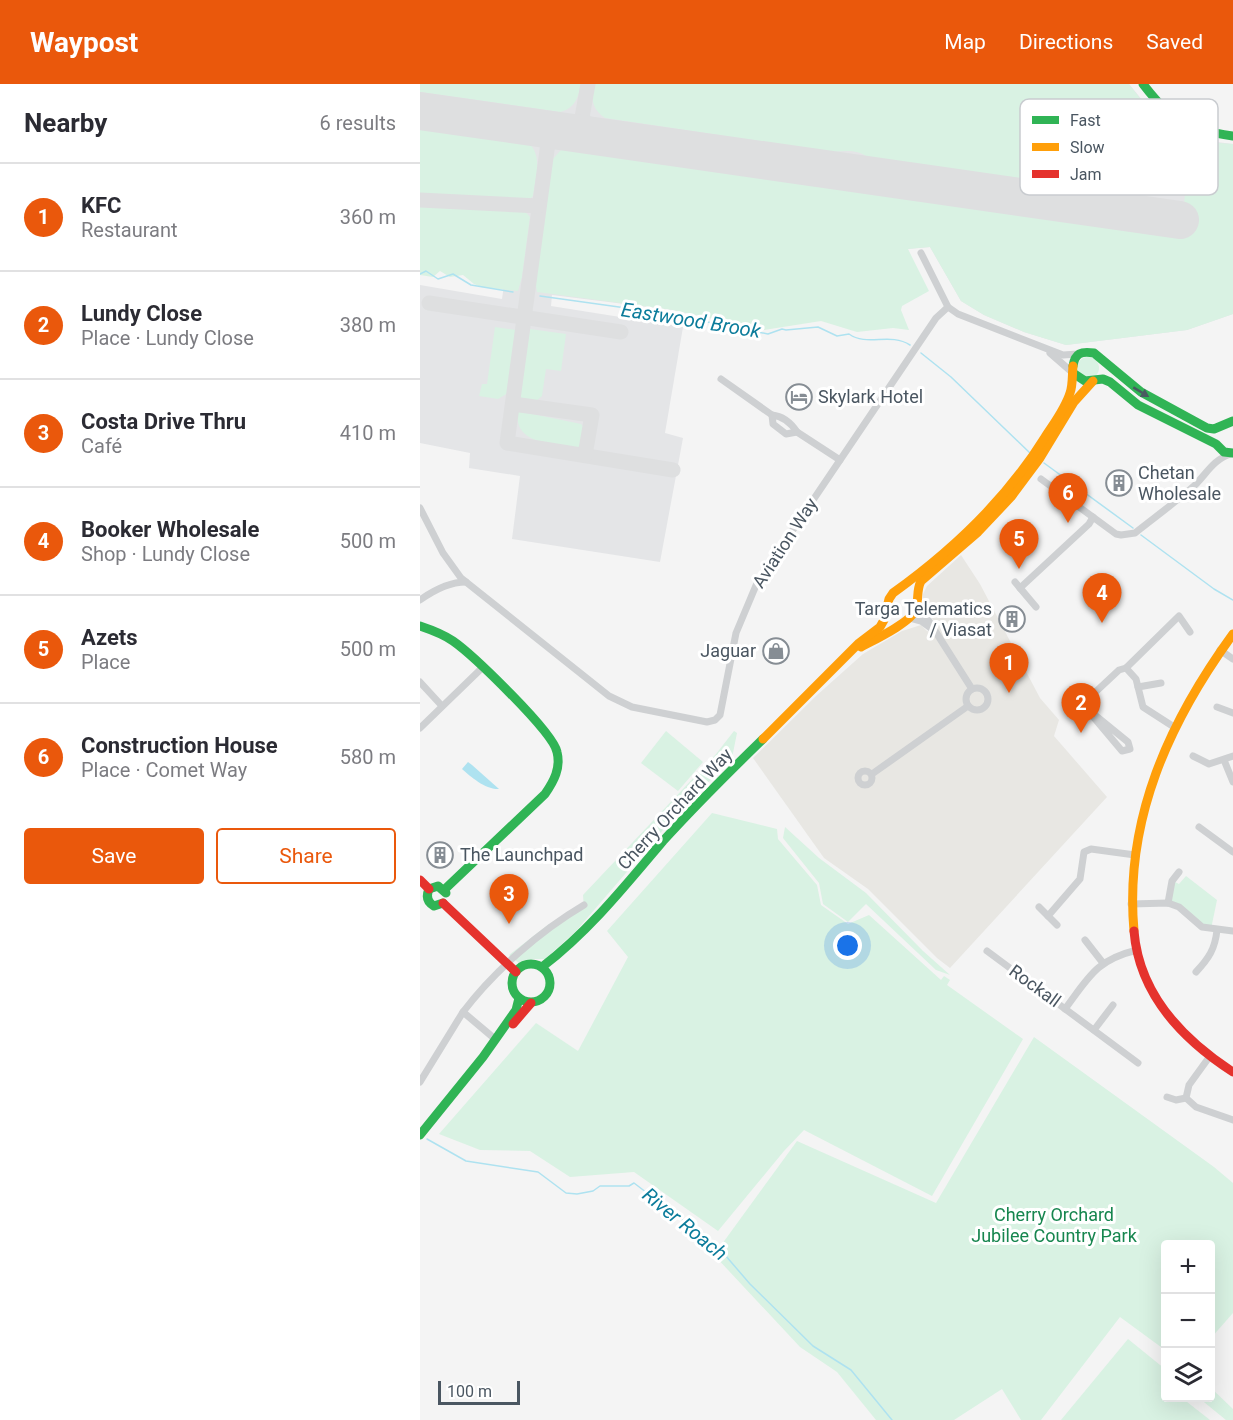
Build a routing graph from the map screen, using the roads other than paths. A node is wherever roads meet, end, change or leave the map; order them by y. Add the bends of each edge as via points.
1 (1143, 84) edge
2 (1155, 99) edge
3 (1218, 134) edge
4 (1233, 136) edge
5 (921, 254) dead end
6 (948, 307) junction
7 (1044, 348) junction
8 (1081, 353) junction
9 (1096, 355) junction
10 (1073, 373) junction
11 (722, 379) dead end
12 (1093, 381) junction
13 (1229, 422) edge
14 (1219, 447) junction
15 (1233, 453) edge
16 (840, 460) junction
17 (1216, 461) junction
18 (1041, 479) dead end
19 (420, 508) edge
20 (1094, 516) junction
21 (466, 582) junction
22 (896, 591) junction
23 (420, 600) edge
24 (917, 600) junction
25 (887, 605) junction
26 (1036, 607) dead end
27 (909, 619) junction
28 (420, 626) edge
29 (1190, 632) dead end
30 (936, 633) junction
31 (1233, 634) edge
32 (1220, 650) junction
33 (1233, 659) edge
34 (483, 667) junction
35 (1126, 668) junction
36 (831, 672) junction
37 (420, 682) edge
38 (1161, 683) dead end
39 (1138, 687) junction
40 (972, 689) junction
41 (442, 706) junction
42 (969, 706) junction
43 (1085, 707) junction
44 (1217, 707) dead end
45 (1233, 713) edge
46 (1174, 727) junction
47 (420, 728) edge
48 (1193, 756) dead end
49 (1233, 756) edge
50 (1224, 760) junction
51 (872, 774) dead end
52 (1231, 775) edge
53 (1233, 782) edge
54 (1199, 827) dead end
55 (1233, 852) edge
56 (1135, 855) junction
57 (1179, 872) dead end
58 (420, 880) edge
59 (429, 889) junction
60 (444, 890) junction
61 (429, 902) junction
62 (443, 903) junction
63 (1131, 903) junction
64 (1168, 903) junction
65 (584, 905) dead end
66 (1039, 907) dead end
67 (420, 910) edge
68 (1048, 916) junction
69 (1057, 924) dead end
70 (1217, 930) junction
71 (1233, 931) edge
72 (1085, 940) dead end
73 (1137, 950) junction
74 (987, 951) dead end
75 (1103, 963) junction
76 (508, 965) junction
77 (545, 970) junction
78 (516, 972) junction
79 (1196, 972) dead end
80 (519, 998) junction
81 (531, 1003) junction
82 (1113, 1005) dead end
83 (1065, 1009) junction
84 (464, 1012) junction
85 (1094, 1030) junction
86 (495, 1039) junction
87 (1210, 1056) junction
88 (483, 1057) junction
89 (1138, 1063) dead end
90 (1233, 1072) edge
91 (420, 1082) edge
92 (1167, 1097) dead end
93 (1186, 1098) junction
94 (1233, 1120) edge
95 (420, 1135) edge

1 - 2 main road
3 - 4 main road
5 - 6 street
6 - 7 street via 966,318
6 - 16 street, Aviation Way via 936,318
7 - 8 street via 1068,356
7 - 10 street
8 - 9 main road
8 - 10 main road via 1073,362
9 - 12 main road via 1101,366
9 -> 13 main road via 1141,392 1207,428
10 - 12 main road via 1081,380
10 - 22 main road, Cherry Orchard Way via 1067,401 1022,472 962,538
11 - 16 street
12 - 14 main road via 1110,382 1138,405
12 - 24 main road, Cherry Orchard Way via 1078,395 1017,489 974,536 922,580
13 - 14 main road via 1216,437
14 - 15 main road
14 - 17 street
15 - 17 street
16 - 21 street, Aviation Way via 757,583 736,633 716,720 707,722 632,707 609,696
17 - 20 street via 1196,484 1129,535 1116,534
18 - 20 street
19 - 21 street, Aviation Way via 443,553
20 - 26 street via 1017,585
21 - 23 street via 455,582
22 - 24 main road via 906,590
22 - 25 main road, Cherry Orchard Way
24 - 27 main road, Cherry Orchard Way via 916,613
24 - 30 street
25 - 27 main road via 895,618
25 - 36 main road, Cherry Orchard Way via 881,626
27 - 30 street via 921,621
27 - 36 main road, Cherry Orchard Way via 863,646
28 - 34 main road via 448,636
29 - 35 street via 1179,616
30 - 40 street
31 - 32 main road
32 - 33 street
32 - 46 main road
34 - 41 street
34 - 60 main road via 551,739 558,757 558,774 545,794
35 - 39 street
35 - 43 street via 1088,699
36 - 77 main road, Cherry Orchard Way via 679,824 600,915
37 - 41 street
38 - 39 street
39 - 46 street via 1146,711
40 - 42 street via 966,697
40 - 42 street via 982,689 988,700 980,710
41 - 47 street
42 - 51 street
43 - 43 street via 1122,751 1130,749 1128,741
44 - 45 street
46 - 56 main road via 1154,780
48 - 50 street via 1209,764
49 - 50 street
50 - 52 street
52 - 53 street
54 - 55 street
56 - 63 main road
56 - 68 street via 1086,850 1080,879
57 - 64 street via 1172,881
58 - 59 main road
59 - 60 main road via 438,886
59 - 61 main road
60 - 62 main road
61 - 62 main road via 434,906
61 - 67 main road
62 - 76 main road
63 - 64 street
63 - 73 main road
64 - 70 street via 1179,907 1202,927
65 - 76 street via 554,923
66 - 68 street
68 - 69 street
70 - 71 street
70 - 79 street via 1215,947
72 - 75 street
73 - 75 street, Rockall
73 - 87 main road via 1149,986 1160,1004
74 - 83 street, Rockall
75 - 83 street, Rockall
76 - 78 main road
76 - 84 street via 479,991
77 - 78 main road via 529,964
77 - 81 main road via 550,989 543,999
78 - 80 main road via 512,988
80 - 81 main road
80 - 86 main road via 516,1010
81 - 88 main road
82 - 85 street
83 - 85 street
84 - 86 street
84 - 91 street
85 - 89 street
86 - 88 main road
87 - 90 main road
87 - 93 street via 1189,1085
88 - 95 main road
92 - 93 street
93 - 94 street via 1196,1107

